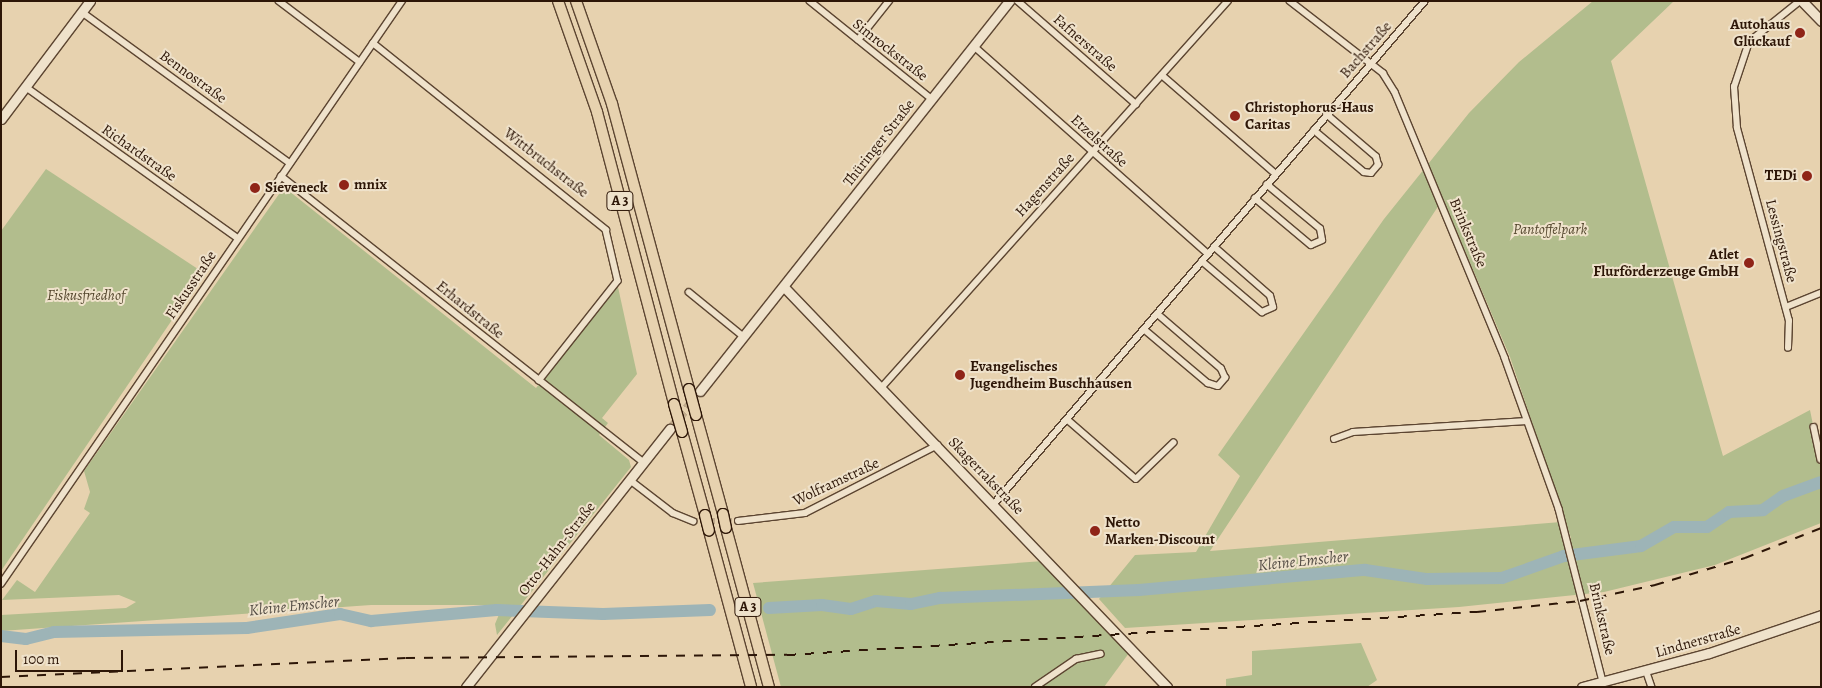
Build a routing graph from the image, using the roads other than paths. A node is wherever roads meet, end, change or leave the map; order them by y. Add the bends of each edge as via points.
1 (90, 1) edge
2 (279, 1) edge
3 (558, 1) edge
4 (576, 1) edge
5 (810, 1) edge
6 (889, 1) edge
7 (1009, 1) edge
8 (1018, 1) edge
9 (1228, 1) edge
10 (1290, 1) edge
11 (1425, 1) edge
12 (1801, 1) edge
13 (401, 2) edge
14 (82, 12) junction
15 (1821, 21) edge
16 (858, 40) junction
17 (373, 43) junction
18 (974, 46) junction
19 (360, 62) junction
20 (1370, 64) junction
21 (1162, 75) junction
22 (26, 87) junction
23 (932, 99) junction
24 (1136, 104) junction
25 (1327, 115) junction
26 (1, 119) edge
27 (1314, 130) junction
28 (1091, 152) junction
29 (290, 163) junction
30 (1276, 174) junction
31 (282, 176) junction
32 (1267, 185) junction
33 (1256, 198) junction
34 (238, 238) junction
35 (1214, 247) junction
36 (1208, 254) junction
37 (1202, 262) junction
38 (784, 286) junction
39 (689, 292) dead end
40 (1821, 293) edge
41 (1786, 307) junction
42 (1157, 314) junction
43 (1144, 329) junction
44 (743, 336) junction
45 (1788, 348) dead end
46 (539, 381) junction
47 (882, 387) junction
48 (700, 391) tunnel mouth
49 (1068, 420) junction
50 (1527, 421) junction
51 (1814, 427) dead end
52 (670, 429) tunnel mouth
53 (1334, 439) dead end
54 (1173, 443) dead end
55 (938, 446) junction
56 (1821, 460) edge
57 (644, 463) junction
58 (630, 480) junction
59 (994, 504) junction
60 (738, 520) tunnel mouth
61 (693, 521) tunnel mouth
62 (1, 584) edge
63 (1821, 615) edge
64 (1100, 654) dead end
65 (1646, 670) junction
66 (1603, 681) junction
67 (466, 687) edge
68 (750, 687) edge
69 (769, 687) edge
70 (1034, 687) edge
71 (1167, 687) edge
72 (1582, 687) edge
73 (1652, 687) edge

1 - 14 street
2 - 19 street
3 - 68 highway, A 3, bridge via 597,112
4 - 69 highway, A 3, bridge via 612,104
5 - 16 street, Simrockstraße
6 - 16 street
7 - 18 street, Thüringer Straße
8 - 24 street, Fafnerstraße
9 - 21 street, Hagenstraße
10 - 20 street, Brinkstraße
11 - 20 street, Bachstraße
12 - 15 street
12 - 41 street, Lessingstraße via 1749,42 1734,87 1737,128
13 - 17 street, Fiskusstraße
14 - 22 street
14 - 29 street, Bennostraße
16 - 23 street, Simrockstraße
17 - 19 street, Fiskusstraße
17 - 46 street, Wittbruchstraße via 606,230 618,281
18 - 23 street, Thüringer Straße
18 - 28 street, Etzelstraße
19 - 29 street, Fiskusstraße
20 - 25 street, Bachstraße
20 - 50 street, Brinkstraße via 1386,77 1398,100
21 - 24 street, Hagenstraße
21 - 30 street
22 - 26 street
22 - 34 street, Richardstraße
23 - 38 street, Thüringer Straße
24 - 28 street, Hagenstraße
25 - 27 street, Bachstraße
25 - 27 street via 1376,157 1378,164 1371,173 1364,172
27 - 30 street, Bachstraße
28 - 36 street, Etzelstraße
28 - 47 street, Hagenstraße
29 - 31 street, Fiskusstraße
30 - 32 street, Bachstraße
31 - 34 street, Fiskusstraße
31 - 46 street, Erhardstraße
32 - 33 street, Bachstraße
32 - 33 street via 1320,229 1320,242 1308,243
33 - 35 street, Bachstraße
34 - 62 street, Fiskusstraße
35 - 36 street, Bachstraße
35 - 37 street via 1270,296 1273,307 1262,312
36 - 37 street, Bachstraße
37 - 42 street, Bachstraße
38 - 44 street, Thüringer Straße
38 - 47 street, Skagerrakstraße
39 - 44 street
40 - 41 street, Lessingstraße
41 - 45 street, Lessingstraße
42 - 43 street, Bachstraße
42 - 43 street via 1221,369 1225,378 1218,386 1208,383
43 - 49 street, Bachstraße
44 - 48 street
46 - 57 street, Erhardstraße
47 - 55 street, Skagerrakstraße
49 - 54 street via 1136,479
49 - 59 street, Bachstraße
50 - 53 street via 1353,432
50 - 66 street, Brinkstraße via 1581,579
51 - 56 street
52 - 57 street, Otto-Hahn-Straße
55 - 59 street, Skagerrakstraße
55 - 60 street, Wolframstraße via 805,513
57 - 58 street, Otto-Hahn-Straße
58 - 61 street via 673,513
58 - 67 street, Otto-Hahn-Straße
59 - 71 street, Skagerrakstraße
63 - 65 street, Lindnerstraße
64 - 70 street via 1076,659
65 - 66 street, Lindnerstraße
65 - 73 street
66 - 72 street, Lindnerstraße

